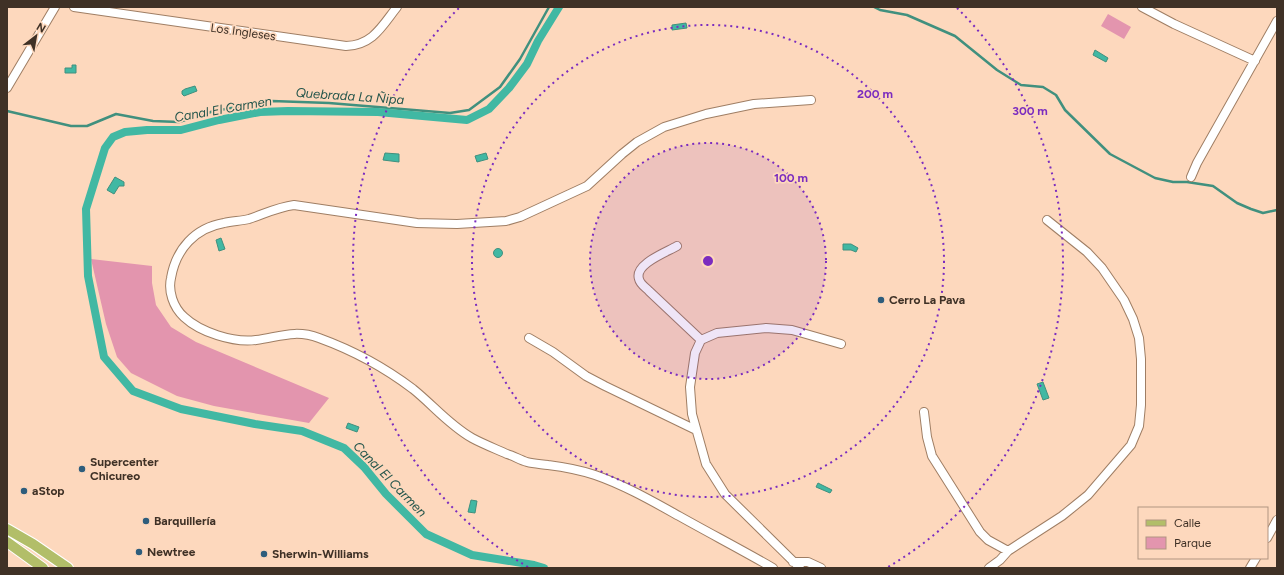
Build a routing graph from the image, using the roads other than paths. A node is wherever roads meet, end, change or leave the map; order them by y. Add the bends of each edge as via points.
1 (56, 7) edge
2 (74, 7) edge
3 (397, 7) edge
4 (1142, 7) edge
5 (1277, 21) edge
6 (1255, 61) junction
7 (7, 88) edge
8 (811, 100) dead end
9 (1191, 177) dead end
10 (1047, 220) dead end
11 (677, 246) dead end
12 (529, 338) dead end
13 (701, 340) junction
14 (841, 344) dead end
15 (924, 412) dead end
16 (696, 430) junction
17 (1277, 520) edge
18 (7, 529) edge
19 (1268, 536) edge
20 (7, 542) edge
21 (1008, 551) junction
22 (1255, 559) edge
23 (793, 562) junction
24 (43, 568) edge
25 (68, 568) edge
26 (773, 568) edge
27 (800, 568) edge
28 (822, 568) edge
29 (990, 568) edge
30 (1250, 568) edge

1 - 7 street
2 - 3 street, Los Ingleses via 346,46 358,45 372,37
4 - 6 street
5 - 6 street
6 - 9 street
8 - 26 street via 754,104 706,114 664,127 622,154 587,186 506,221 417,223 294,205 277,208 251,218 223,223 209,227 190,239 177,257 170,281 170,292 178,311 185,318 210,332 240,340 300,333 325,340 392,374 473,439 528,462 581,471 608,480
10 - 21 street via 1087,252 1102,268 1124,300 1133,319 1139,338 1141,359 1139,426 1131,445 1088,494 1062,516
11 - 13 street via 645,264 638,278 648,291
12 - 16 street via 586,376
13 - 14 street via 717,333 766,328 792,330
13 - 16 street via 695,353 690,387
15 - 21 street via 928,444 935,461 980,532 988,540
16 - 23 street via 706,464 725,494
17 - 19 street
18 - 25 main road
20 - 24 main road
21 - 29 street
22 - 30 street
23 - 27 street
23 - 28 street via 808,562

